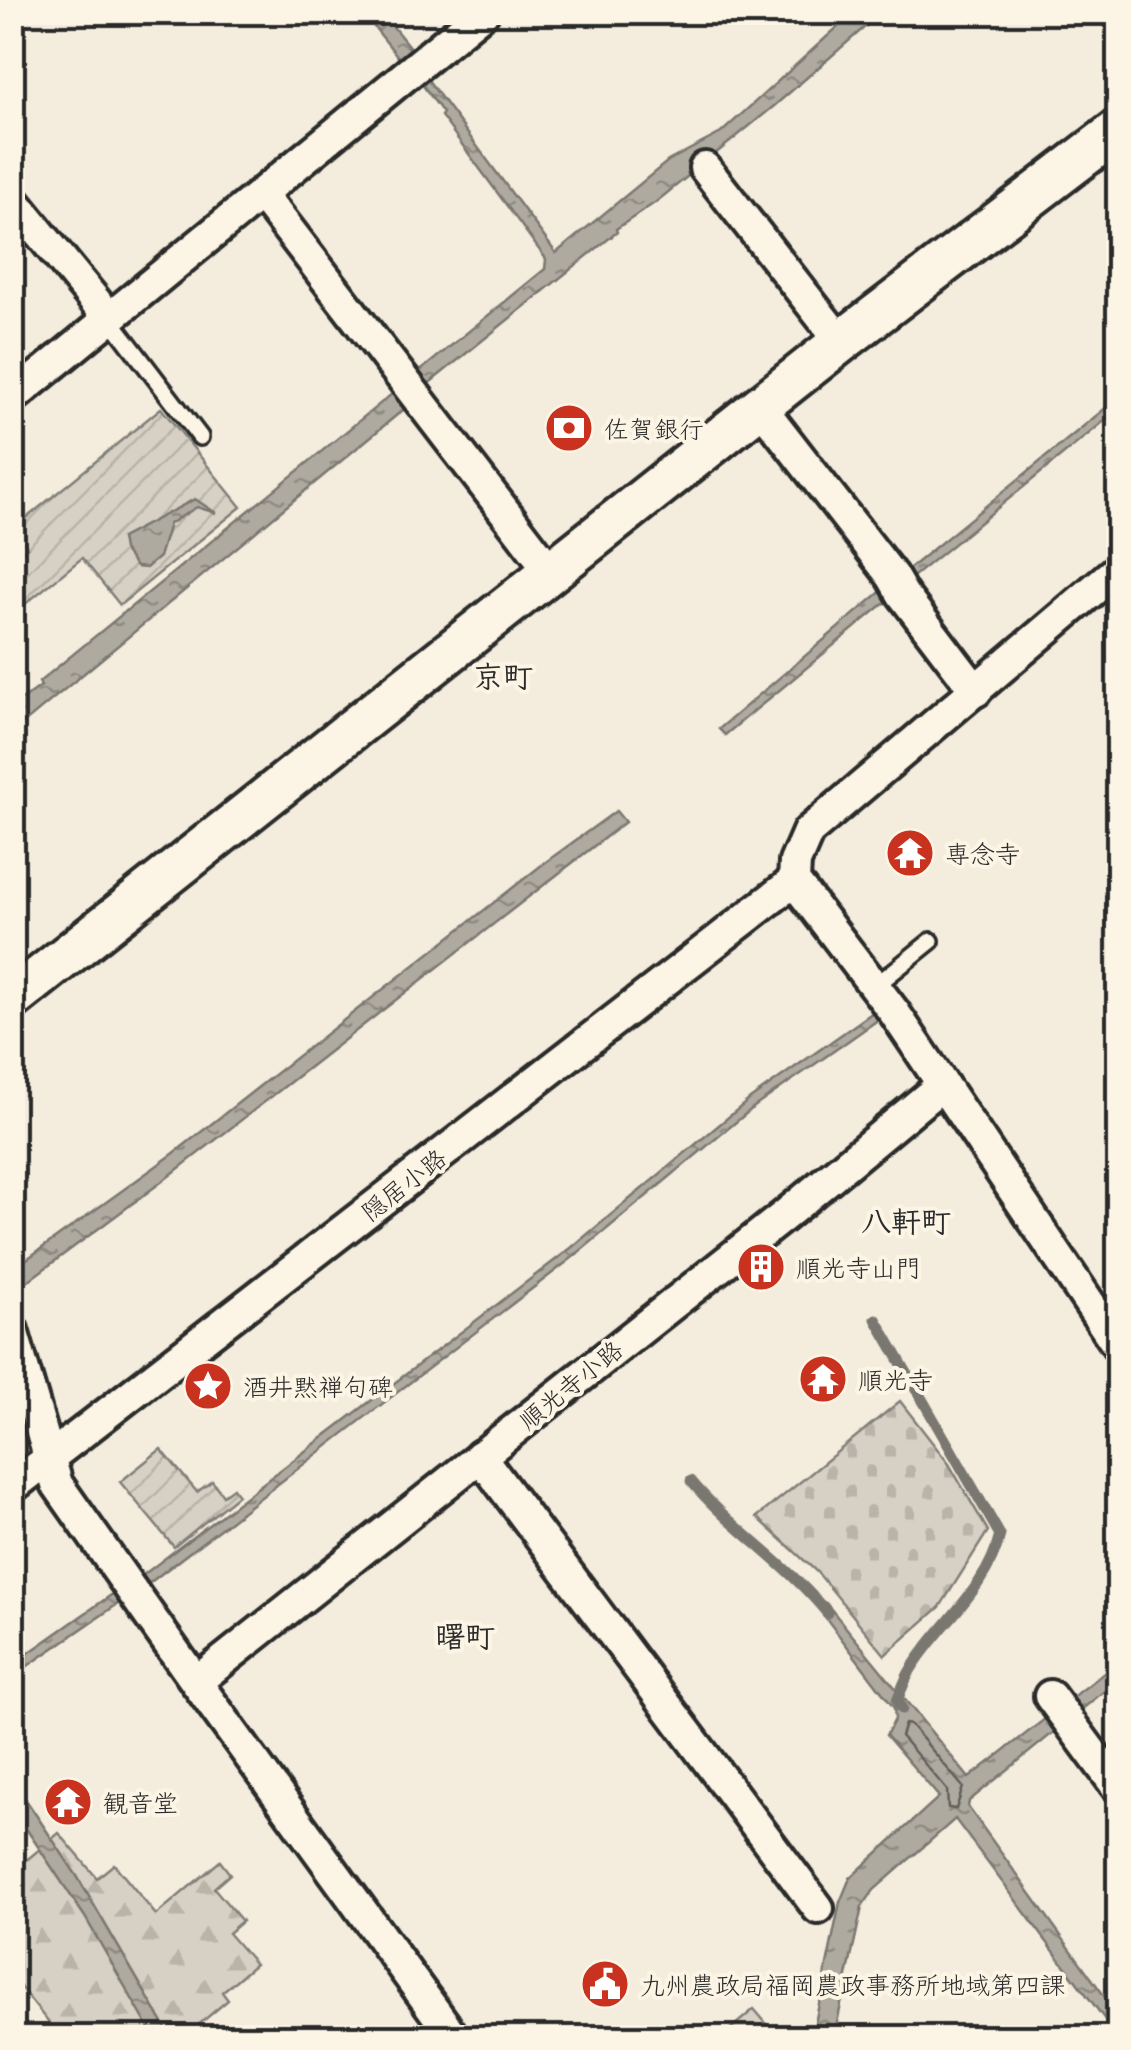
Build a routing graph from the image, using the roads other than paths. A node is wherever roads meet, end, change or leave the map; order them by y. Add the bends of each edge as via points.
1 (483, 12) edge
2 (1118, 130) edge
3 (706, 168) dead end
4 (262, 194) junction
5 (12, 200) edge
6 (110, 319) junction
7 (841, 342) junction
8 (12, 398) edge
9 (760, 406) junction
10 (200, 437) dead end
11 (1118, 569) edge
12 (551, 572) junction
13 (976, 690) junction
14 (794, 880) junction
15 (931, 941) dead end
16 (885, 994) junction
17 (12, 999) edge
18 (942, 1085) junction
19 (12, 1330) edge
20 (1118, 1346) edge
21 (51, 1456) junction
22 (480, 1456) junction
23 (12, 1487) edge
24 (196, 1682) junction
25 (1050, 1696) dead end
26 (1118, 1788) edge
27 (818, 1908) dead end
28 (454, 2038) edge

1 - 4 street
2 - 7 street
3 - 7 street
4 - 6 street
4 - 12 street
5 - 6 street
6 - 8 street
6 - 10 lane
7 - 9 street
9 - 12 street
9 - 13 street
11 - 13 street
12 - 17 street
13 - 14 street via 808,832 794,862
14 - 16 street
14 - 21 street, 隠居小路
15 - 16 lane
16 - 18 street
18 - 20 street
18 - 22 street, 順光寺小路
19 - 21 street
21 - 23 street, 隠居小路
21 - 24 street via 58,1484
22 - 24 street, 順光寺小路
22 - 27 street
24 - 28 street
25 - 26 street

